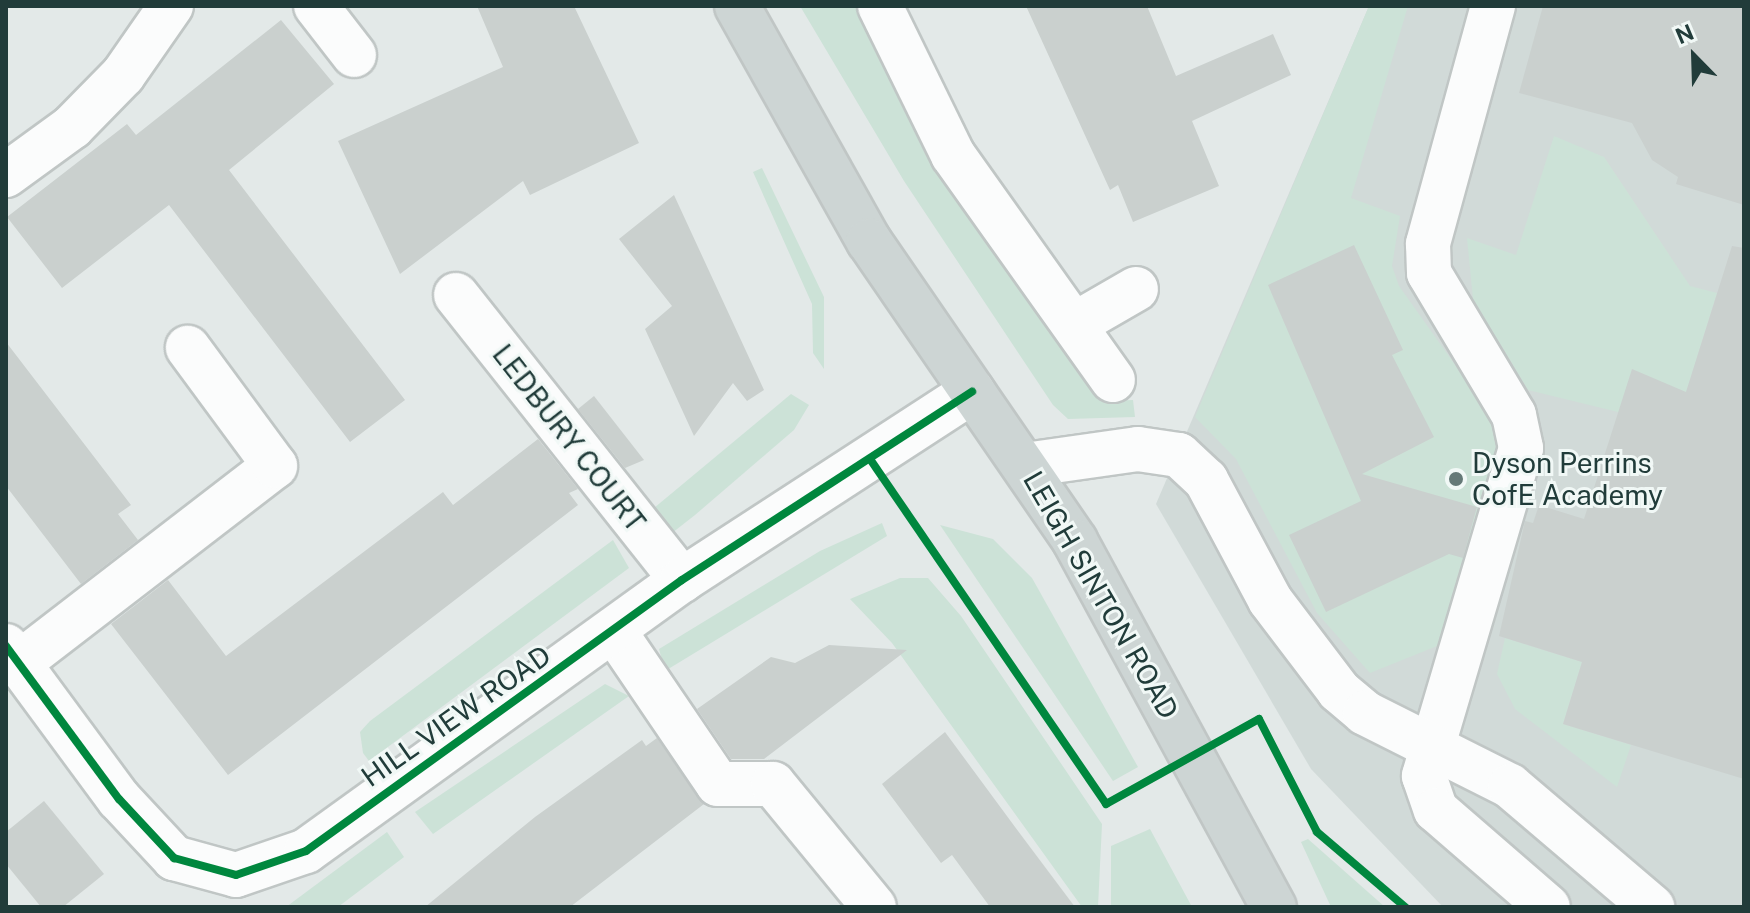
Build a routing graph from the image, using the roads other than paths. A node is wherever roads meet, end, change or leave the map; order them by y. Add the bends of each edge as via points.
1 (171, 6) edge
2 (316, 6) edge
3 (737, 6) edge
4 (880, 6) edge
5 (1493, 6) edge
6 (354, 55) dead end
7 (6, 175) edge
8 (1136, 289) dead end
9 (456, 295) dead end
10 (1077, 323) junction
11 (188, 348) dead end
12 (1113, 380) dead end
13 (972, 392) junction
14 (1025, 465) junction
15 (682, 580) junction
16 (614, 631) junction
17 (13, 655) edge
18 (1432, 749) junction
19 (234, 891) edge
20 (874, 907) edge
21 (1274, 907) edge
22 (1548, 907) edge
23 (1652, 907) edge

1 - 7 street via 113,85 72,127
2 - 6 street
3 - 13 main road, LEIGH SINTON ROAD via 869,241
4 - 10 street via 953,155
5 - 18 street via 1428,244 1429,273 1514,415 1521,448
8 - 10 street
9 - 15 street, LEDBURY COURT
10 - 12 street
11 - 17 street via 275,466
13 - 14 main road, LEIGH SINTON ROAD
13 - 15 street, HILL VIEW ROAD
14 - 18 street via 1138,449 1179,455 1206,480 1270,600 1324,674 1365,713
14 - 21 main road, LEIGH SINTON ROAD via 1075,541
15 - 16 street, HILL VIEW ROAD
16 - 19 street, HILL VIEW ROAD via 306,851
16 - 20 street via 718,784 773,784
17 - 19 street, HILL VIEW ROAD via 174,858
18 - 22 street via 1424,776 1436,810
18 - 23 street via 1510,786

